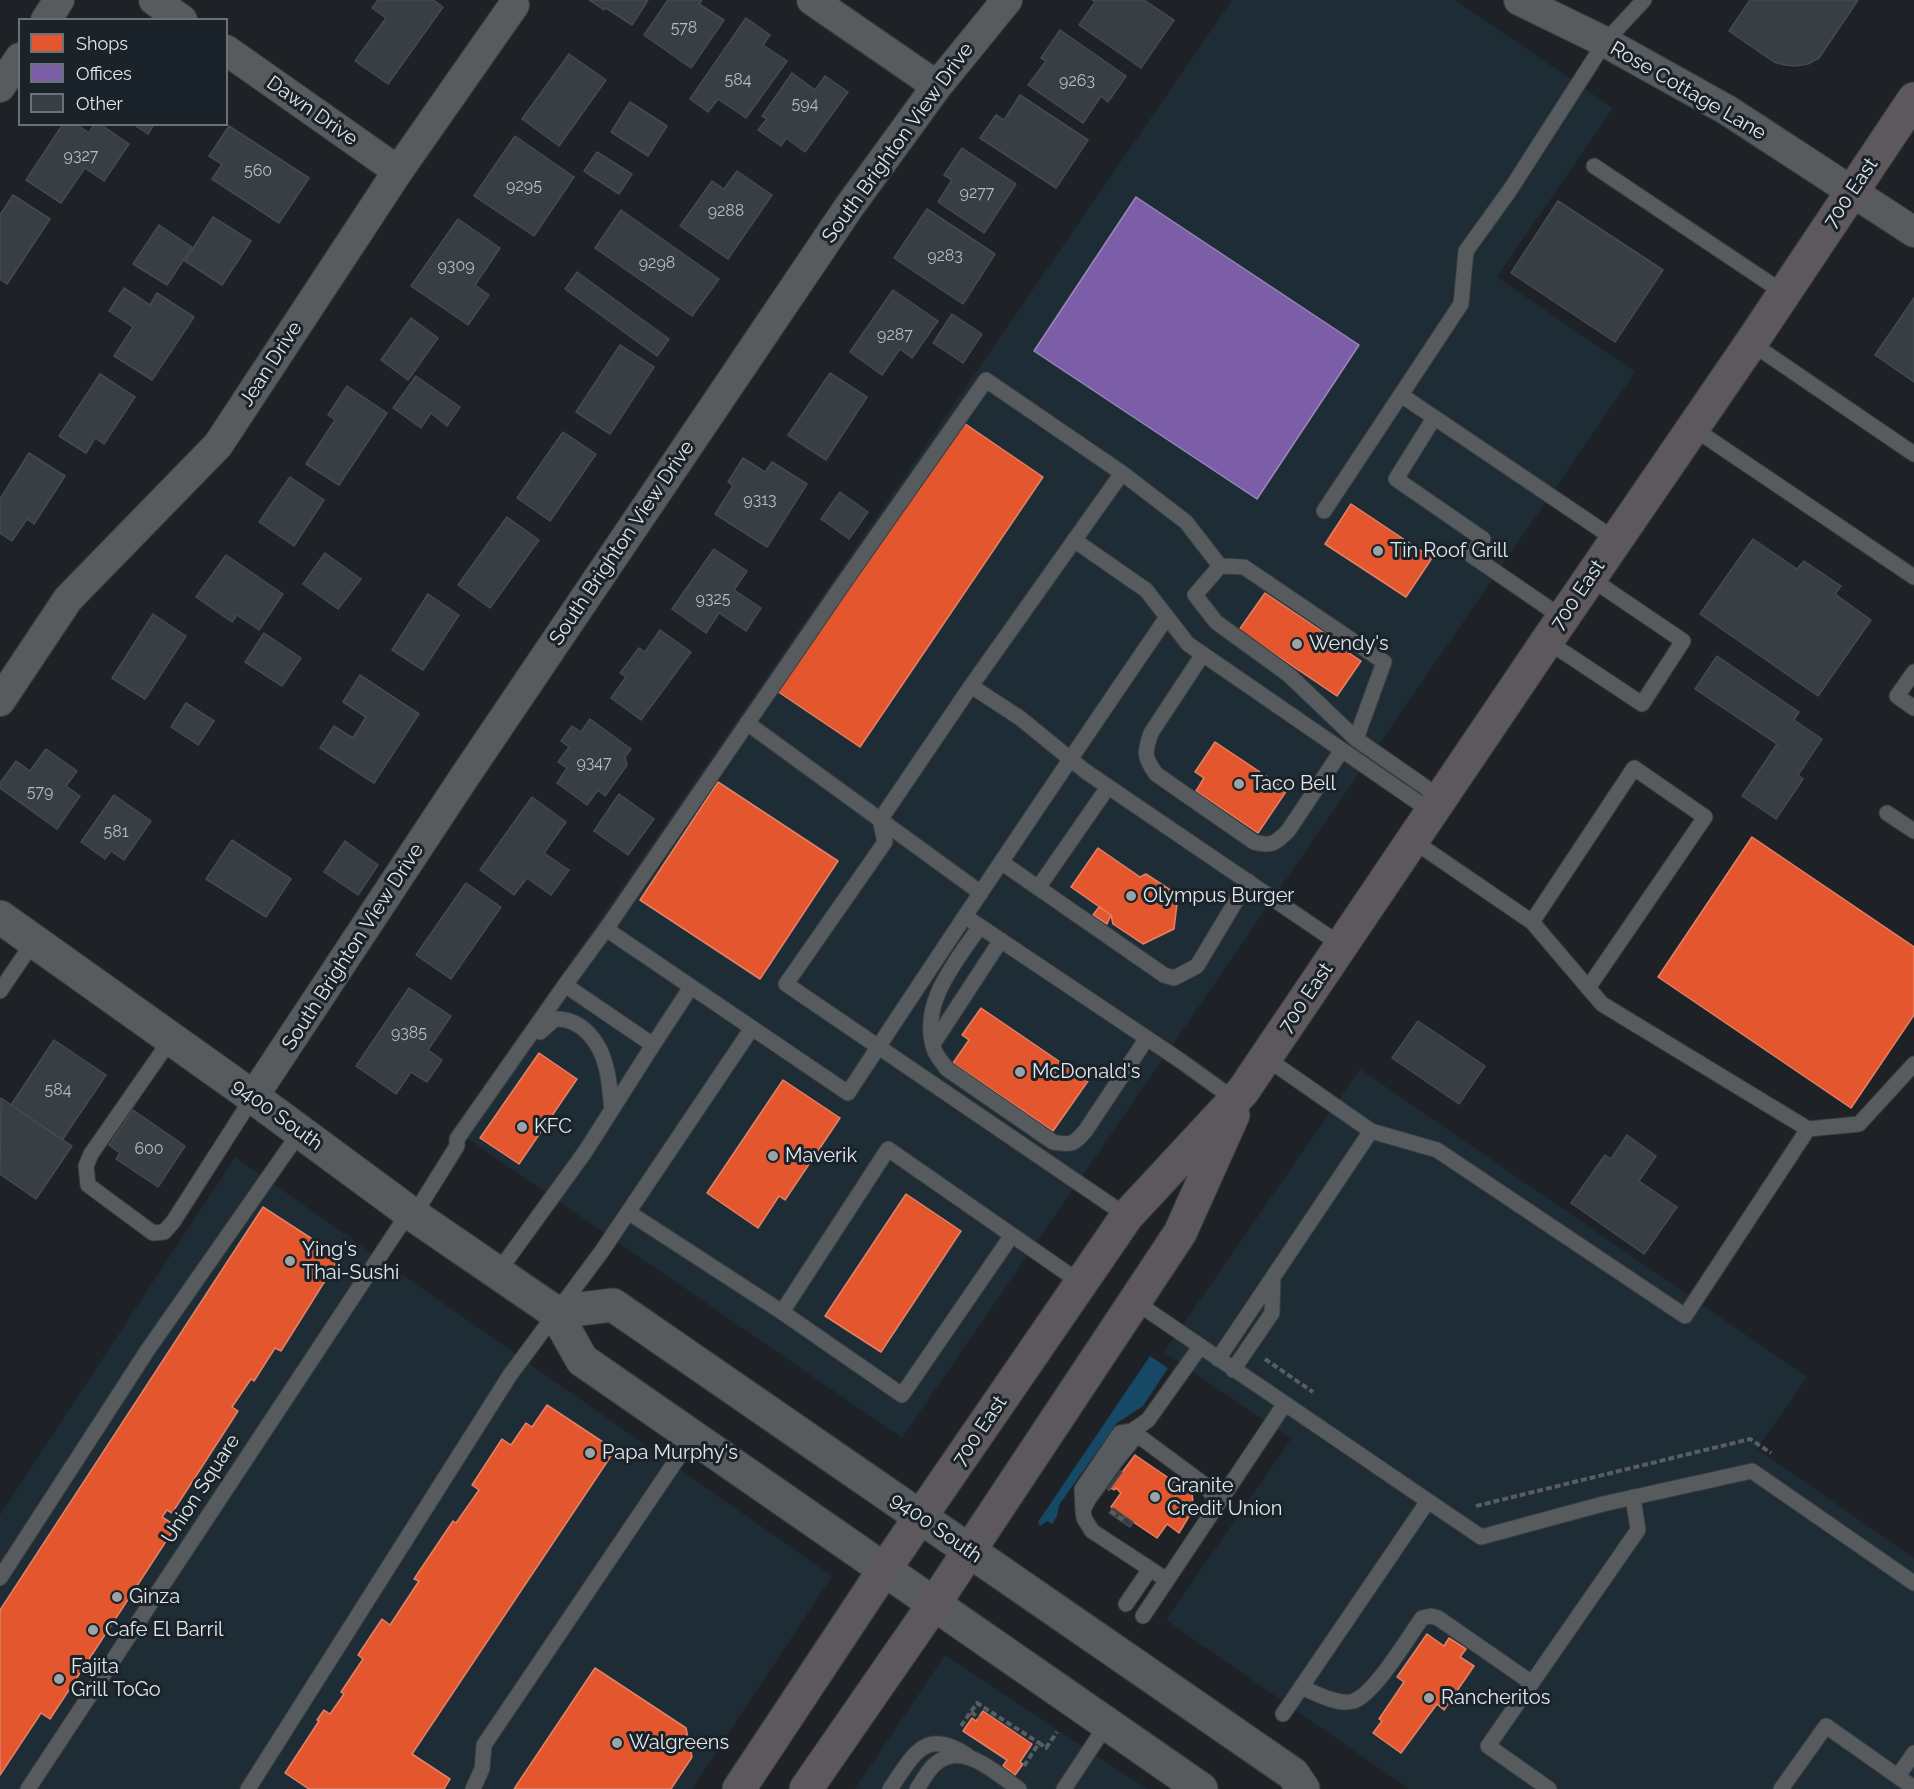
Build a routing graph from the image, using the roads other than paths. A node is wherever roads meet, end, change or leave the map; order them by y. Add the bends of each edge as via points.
1 (59, 0) edge
2 (154, 0) edge
3 (812, 0) edge
4 (1007, 0) edge
5 (1519, 0) edge
6 (1644, 0) edge
7 (514, 5) dead end
8 (47, 18) edge
9 (179, 18) edge
10 (1605, 42) junction
11 (228, 52) edge
12 (18, 61) edge
13 (936, 86) junction
14 (0, 87) edge
15 (1914, 99) edge
16 (1593, 166) dead end
17 (398, 171) junction
18 (1852, 191) junction
19 (1914, 232) edge
20 (1785, 293) junction
21 (1751, 343) junction
22 (1401, 395) junction
23 (1434, 418) junction
24 (1693, 428) junction
25 (1914, 454) edge
26 (1122, 473) junction
27 (1324, 511) dead end
28 (1074, 540) junction
29 (1616, 540) junction
30 (1220, 566) junction
31 (1914, 577) edge
32 (1590, 578) junction
33 (1167, 617) junction
34 (1555, 630) junction
35 (1203, 654) junction
36 (1914, 672) edge
37 (971, 686) junction
38 (0, 701) edge
39 (1914, 708) edge
40 (747, 723) junction
41 (1356, 739) junction
42 (1342, 750) junction
43 (1070, 759) junction
44 (1108, 787) junction
45 (1436, 805) junction
46 (1887, 813) dead end
47 (880, 820) junction
48 (1914, 831) edge
49 (1412, 840) junction
50 (1000, 862) junction
51 (1248, 881) junction
52 (1038, 888) junction
53 (981, 892) junction
54 (965, 916) junction
55 (0, 917) edge
56 (1532, 922) junction
57 (980, 926) junction
58 (606, 929) junction
59 (1001, 940) junction
60 (34, 941) junction
61 (1341, 945) junction
62 (565, 985) junction
63 (691, 987) junction
64 (1588, 988) junction
65 (0, 992) edge
66 (752, 1028) junction
67 (1147, 1038) junction
68 (171, 1039) junction
69 (933, 1044) junction
70 (653, 1046) junction
71 (879, 1046) junction
72 (1266, 1058) junction
73 (1914, 1064) edge
74 (1239, 1096) junction
75 (253, 1097) junction
76 (612, 1110) junction
77 (1808, 1129) junction
78 (1371, 1131) junction
79 (300, 1132) junction
80 (458, 1146) junction
81 (628, 1212) junction
82 (411, 1213) junction
83 (1126, 1216) junction
84 (1012, 1235) junction
85 (498, 1272) junction
86 (1273, 1277) junction
87 (1082, 1283) junction
88 (1134, 1301) junction
89 (555, 1312) junction
90 (782, 1312) junction
91 (1200, 1347) junction
92 (1218, 1359) junction
93 (1233, 1370) junction
94 (1284, 1405) junction
95 (1132, 1431) junction
96 (692, 1437) junction
97 (1633, 1497) junction
98 (1428, 1501) junction
99 (1218, 1502) junction
100 (1083, 1510) junction
101 (920, 1517) junction
102 (969, 1550) junction
103 (1150, 1569) junction
104 (884, 1570) junction
105 (0, 1578) edge
106 (1167, 1580) junction
107 (1914, 1583) edge
108 (934, 1604) junction
109 (1126, 1604) dead end
110 (1143, 1616) dead end
111 (1532, 1683) junction
112 (1301, 1687) junction
113 (1282, 1714) dead end
114 (1107, 1724) junction
115 (1914, 1753) edge
116 (972, 1758) junction
117 (1898, 1776) junction
118 (1914, 1788) edge
119 (28, 1789) edge
120 (248, 1789) edge
121 (473, 1789) edge
122 (739, 1789) edge
123 (806, 1789) edge
124 (890, 1789) edge
125 (917, 1789) edge
126 (1019, 1789) edge
127 (1064, 1789) edge
128 (1201, 1789) edge
129 (1302, 1789) edge
130 (1549, 1789) edge
131 (1781, 1789) edge

1 - 8 street
2 - 9 street
3 - 13 street
4 - 13 street, South Brighton View Drive
5 - 10 street, Rose Cottage Lane
6 - 10 lane
7 - 17 street, Jean Drive
10 - 18 street, Rose Cottage Lane via 1727,110
10 - 22 lane via 1466,251 1461,304
11 - 17 street, Dawn Drive
12 - 14 street
13 - 75 street, South Brighton View Drive via 842,217
15 - 18 main road, 700 East
16 - 20 lane
17 - 38 street, Jean Drive via 218,445 68,600
18 - 19 street, Rose Cottage Lane
18 - 20 main road, 700 East
20 - 21 main road, 700 East
21 - 24 main road, 700 East
21 - 25 lane
22 - 23 lane
22 - 27 lane
23 - 29 lane
23 - 34 lane via 1396,479 1483,539 1471,555
24 - 29 main road, 700 East
24 - 31 lane
26 - 28 lane
26 - 30 lane via 1186,522
26 - 40 lane via 986,380
28 - 33 lane via 1146,590
28 - 37 lane
29 - 32 main road, 700 East
30 - 41 lane via 1195,595 1216,622 1289,675
30 - 41 lane via 1244,567 1384,662
32 - 34 main road, 700 East
32 - 34 lane via 1683,641 1642,704
33 - 35 lane via 1188,644
33 - 43 lane
34 - 45 main road, 700 East
35 - 42 lane
35 - 42 lane via 1151,733 1147,761 1156,774 1254,842 1266,846 1288,831
36 - 39 lane via 1897,696
37 - 43 lane via 1020,718
37 - 47 lane
40 - 47 lane
40 - 58 lane
41 - 45 lane
42 - 45 lane
43 - 44 lane
43 - 50 lane
44 - 51 lane
44 - 52 lane
45 - 49 main road, 700 East
46 - 48 lane
47 - 53 lane
47 - 71 lane via 885,842 786,984
49 - 56 lane
49 - 61 main road, 700 East
50 - 52 lane
50 - 53 lane
51 - 52 lane via 1197,966 1174,978 1164,975
51 - 61 lane
53 - 54 lane
54 - 57 lane
54 - 71 lane
55 - 60 street, 9400 South
56 - 64 lane
56 - 64 lane via 1634,768 1705,817
57 - 59 lane
57 - 69 lane via 942,983 934,1003 930,1026
58 - 62 lane
58 - 63 lane
59 - 67 lane
59 - 69 lane
60 - 65 lane
60 - 68 street, 9400 South
61 - 72 main road, 700 East
62 - 70 lane
62 - 80 lane via 457,1139
63 - 66 lane
63 - 70 lane
64 - 77 lane via 1602,1004
66 - 71 lane via 848,1093
66 - 81 lane
67 - 69 lane via 1086,1130 1076,1142 1067,1145 1053,1142 947,1069
67 - 74 lane
68 - 75 street, 9400 South
68 - 75 lane via 86,1166 88,1185 153,1233 164,1232 173,1222
70 - 76 lane
71 - 83 lane
72 - 74 main road, 700 East
72 - 78 lane
73 - 77 lane via 1860,1124
74 - 83 main road, 700 East
74 - 88 main road, 700 East via 1180,1233
75 - 79 street, 9400 South
76 - 80 lane via 606,1067 595,1041 582,1026 567,1018 555,1019 543,1028
76 - 85 lane
77 - 78 lane via 1685,1316 1437,1150
78 - 86 lane
79 - 82 street, 9400 South
79 - 105 lane via 147,1351
80 - 82 lane, Union Square
81 - 89 lane
81 - 90 lane
82 - 85 street, 9400 South
82 - 119 lane, Union Square
83 - 87 main road, 700 East
84 - 87 lane
84 - 90 lane via 902,1395
84 - 90 lane via 888,1149
85 - 89 street, 9400 South
86 - 92 lane
86 - 93 lane via 1272,1313
87 - 101 main road, 700 East
88 - 91 lane
88 - 102 main road, 700 East
89 - 96 street, 9400 South via 582,1360
89 - 101 street, 9400 South via 613,1305
89 - 120 lane via 510,1375
91 - 92 lane
91 - 95 lane via 1148,1420
92 - 93 lane
93 - 94 lane
94 - 98 lane
94 - 99 lane
95 - 99 lane via 1205,1485
95 - 100 lane via 1132,1441
95 - 100 lane via 1120,1433 1082,1489
96 - 104 street, 9400 South
96 - 121 lane via 484,1745 482,1769
97 - 98 lane via 1481,1537
97 - 107 lane via 1752,1471
97 - 111 lane via 1638,1530
98 - 112 lane
99 - 106 lane
100 - 103 lane via 1092,1531
101 - 102 street, 9400 South
101 - 104 main road, 700 East
102 - 108 main road, 700 East
102 - 129 street, 9400 South via 1293,1774
103 - 106 lane
103 - 109 lane
104 - 108 street, 9400 South
104 - 122 main road, 700 East
106 - 110 lane
108 - 114 street, 9400 South
108 - 123 main road, 700 East
111 - 112 lane via 1431,1616 1422,1618 1371,1689 1353,1701 1334,1701
111 - 130 lane via 1488,1746
112 - 113 lane
114 - 127 lane
114 - 128 street, 9400 South
115 - 117 lane
116 - 124 lane via 957,1748 931,1744 916,1752
116 - 125 lane via 945,1757 933,1766
116 - 126 lane
117 - 118 lane
117 - 131 lane via 1826,1726

